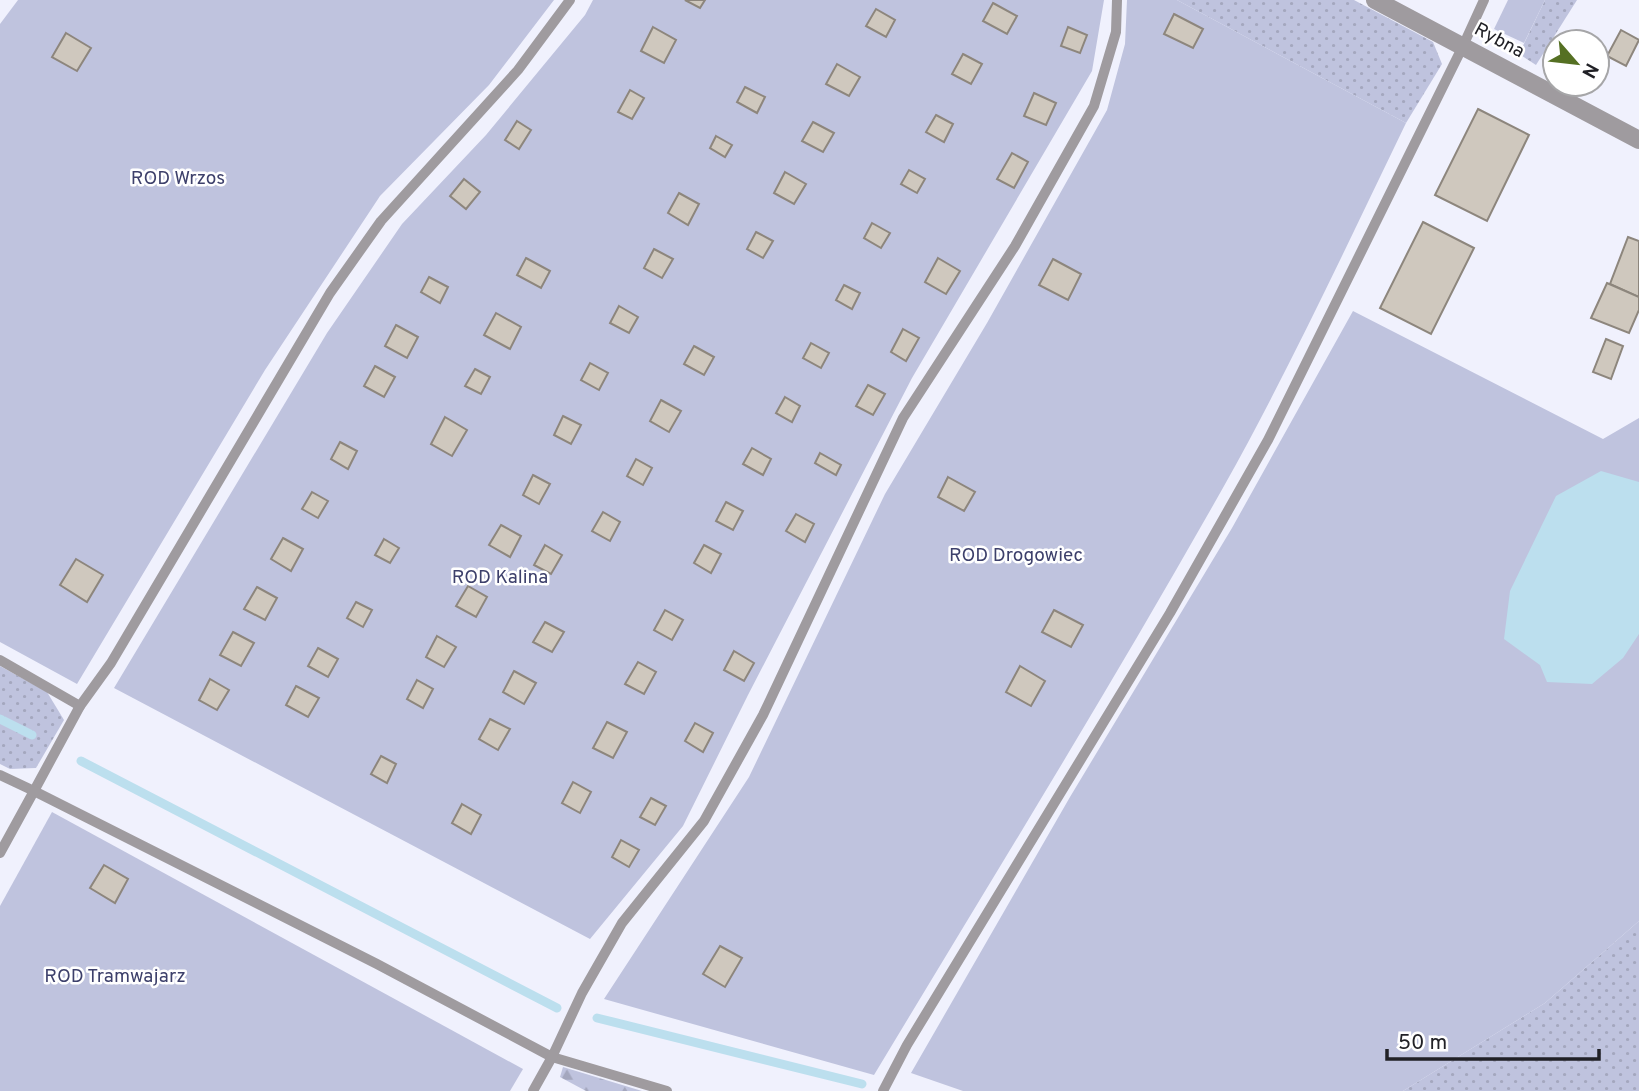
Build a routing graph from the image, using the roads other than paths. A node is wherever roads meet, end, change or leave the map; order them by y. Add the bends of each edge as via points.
1 (570, 0) edge
2 (1117, 0) edge
3 (1375, 0) edge
4 (1484, 0) edge
5 (1463, 46) junction
6 (1639, 140) edge
7 (0, 660) edge
8 (80, 706) junction
9 (0, 775) edge
10 (34, 791) junction
11 (0, 853) edge
12 (552, 1057) junction
13 (533, 1091) edge
14 (667, 1091) edge
15 (883, 1091) edge

1 - 8 lane via 518,70 382,221 330,293 111,663
2 - 12 lane via 1116,32 1094,106 1015,246 903,418 763,715 704,821 622,923
3 - 5 street, Rybna
4 - 5 lane
5 - 6 street, Rybna
5 - 15 lane via 1268,440 1170,613
7 - 8 lane
8 - 10 lane
9 - 10 lane
10 - 11 lane
10 - 12 lane
12 - 13 lane
12 - 14 lane

